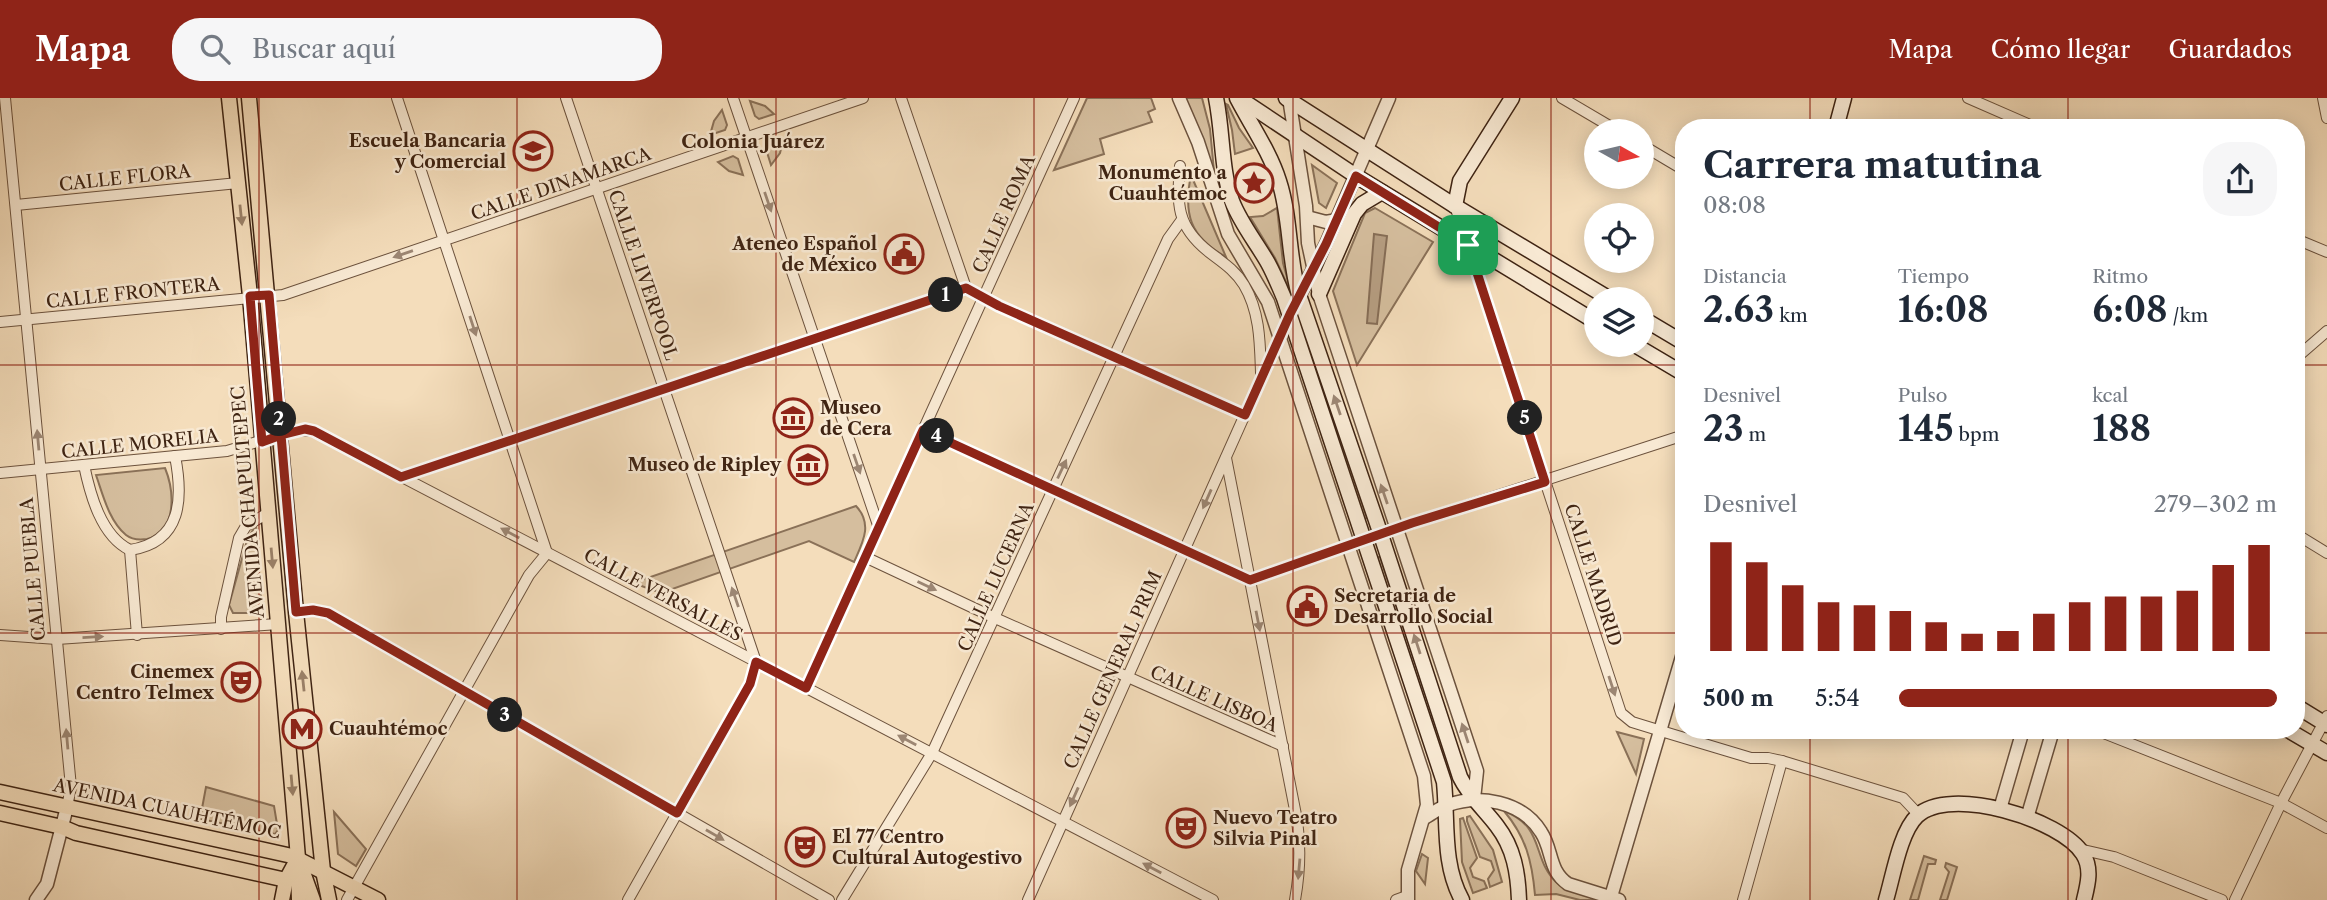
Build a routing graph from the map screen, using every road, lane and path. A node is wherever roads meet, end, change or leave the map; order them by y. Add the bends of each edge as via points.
1 (5, 98) edge
2 (229, 98) edge
3 (249, 98) edge
4 (397, 98) edge
5 (566, 98) edge
6 (733, 98) edge
7 (863, 98) edge
8 (901, 98) edge
9 (1074, 98) edge
10 (1179, 98) edge
11 (1216, 98) edge
12 (1238, 98) edge
13 (1389, 98) edge
14 (1512, 98) edge
15 (1562, 98) edge
16 (1844, 98) edge
17 (1968, 98) edge
18 (2323, 98) edge
19 (1288, 99) edge
20 (2327, 118) edge
21 (1598, 119) edge
22 (1838, 119) edge
23 (2016, 119) edge
24 (1295, 135) junction
25 (747, 137) junction
26 (1366, 150) junction
27 (1654, 152) edge
28 (1675, 165) edge
29 (1180, 166) dead end
30 (1356, 176) junction
31 (238, 183) junction
32 (597, 188) junction
33 (1382, 192) junction
34 (16, 205) junction
35 (1455, 206) junction
36 (1307, 217) junction
37 (1337, 220) junction
38 (1181, 221) junction
39 (444, 240) junction
40 (2305, 243) edge
41 (1468, 245) junction
42 (2327, 252) edge
43 (1313, 270) junction
44 (1590, 287) edge
45 (966, 288) junction
46 (1319, 294) junction
47 (269, 295) junction
48 (1300, 295) junction
49 (250, 296) junction
50 (983, 299) junction
51 (1290, 314) junction
52 (1584, 315) edge
53 (26, 320) junction
54 (0, 322) edge
55 (1654, 325) edge
56 (2327, 331) edge
57 (1280, 335) junction
58 (1675, 338) edge
59 (815, 339) junction
60 (2305, 350) edge
61 (1654, 356) edge
62 (1114, 357) junction
63 (1675, 369) edge
64 (1261, 377) junction
65 (664, 389) junction
66 (1245, 415) junction
67 (923, 430) junction
68 (281, 435) junction
69 (1675, 438) edge
70 (511, 440) junction
71 (262, 442) junction
72 (175, 456) junction
73 (1226, 458) junction
74 (84, 465) junction
75 (41, 469) junction
76 (0, 473) edge
77 (401, 477) junction
78 (1545, 482) junction
79 (1053, 490) junction
80 (268, 513) junction
81 (879, 528) junction
82 (1396, 529) junction
83 (1381, 535) junction
84 (2305, 540) edge
85 (1364, 541) junction
86 (1347, 547) junction
87 (1184, 550) junction
88 (130, 551) junction
89 (547, 553) junction
90 (2327, 553) edge
91 (866, 557) junction
92 (1250, 580) junction
93 (296, 612) junction
94 (995, 618) junction
95 (278, 624) junction
96 (220, 629) junction
97 (0, 635) edge
98 (137, 635) junction
99 (57, 639) junction
100 (756, 662) junction
101 (1127, 678) junction
102 (1675, 680) edge
103 (806, 688) junction
104 (464, 691) junction
105 (2305, 710) edge
106 (2326, 721) edge
107 (1660, 731) junction
108 (1675, 735) edge
109 (1687, 739) edge
110 (2020, 739) edge
111 (2050, 739) edge
112 (2119, 739) edge
113 (2303, 739) edge
114 (2312, 744) junction
115 (1283, 746) junction
116 (932, 753) junction
117 (2327, 753) edge
118 (1782, 761) junction
119 (0, 792) edge
120 (1474, 799) junction
121 (2281, 803) junction
122 (1446, 805) junction
123 (67, 807) junction
124 (2000, 809) junction
125 (0, 813) edge
126 (677, 813) junction
127 (1918, 814) junction
128 (1424, 818) junction
129 (2028, 818) junction
130 (1063, 822) junction
131 (62, 827) junction
132 (2327, 828) edge
133 (2079, 849) junction
134 (298, 858) junction
135 (323, 871) junction
136 (286, 880) junction
137 (47, 884) junction
138 (351, 893) edge
139 (1404, 899) edge
140 (1614, 899) edge
141 (36, 900) edge
142 (44, 900) edge
143 (282, 900) edge
144 (299, 900) edge
145 (313, 900) edge
146 (329, 900) edge
147 (378, 900) edge
148 (628, 900) edge
149 (829, 900) edge
150 (842, 900) edge
151 (1028, 900) edge
152 (1213, 900) edge
153 (1295, 900) edge
154 (1462, 900) edge
155 (1519, 900) edge
156 (1743, 900) edge
157 (1886, 900) edge
158 (2084, 900) edge
159 (2222, 900) edge
160 (2235, 900) edge

1 - 34 street, CALLE PUEBLA
2 - 31 main road, AVENIDA CHAPULTEPEC
3 - 47 main road
4 - 39 street
5 - 32 street, CALLE LIVERPOOL
6 - 25 street
7 - 25 street, CALLE DINAMARCA
8 - 45 street
9 - 50 street, CALLE ROMA
10 - 57 street via 1221,218 1264,294
11 - 51 main road via 1232,200 1269,265
12 - 24 main road
12 - 48 main road via 1279,180
13 - 26 street
14 - 35 main road via 1460,181
15 - 21 street
16 - 22 main road
17 - 23 street
18 - 20 street
19 - 24 street
19 - 26 main road
24 - 30 main road
24 - 36 street
25 - 32 street, CALLE DINAMARCA
25 -> 59 street
26 - 30 street
26 - 35 main road
27 - 28 street
29 - 38 street
30 - 33 main road
30 - 37 street
31 - 34 street, CALLE FLORA
31 -> 49 main road, AVENIDA CHAPULTEPEC
32 - 39 street, CALLE DINAMARCA
32 - 65 street, CALLE LIVERPOOL
33 - 41 main road
33 - 46 main road via 1354,214
34 - 53 street, CALLE PUEBLA
35 - 41 street, CALLE MADRID
35 - 44 main road
36 - 37 street
36 - 43 street
37 - 43 street
38 - 62 street, CALLE LUCERNA via 1168,239
38 - 64 street via 1198,243 1235,273 1251,299 1260,335
39 -> 47 street, CALLE DINAMARCA via 283,295
39 -> 70 street
40 - 42 street
41 - 52 main road
41 - 78 street, CALLE MADRID
43 - 46 street
43 - 48 street
45 - 50 street
45 - 59 street
82 -> 46 street
47 - 49 street, CALLE FRONTERA
47 - 68 main road
48 - 51 street
83 -> 48 main road
49 - 53 street, CALLE FRONTERA
49 - 71 main road, AVENIDA CHAPULTEPEC
50 - 62 street
50 - 67 street, CALLE ROMA
51 - 57 street
51 - 85 main road
53 - 54 street, CALLE FRONTERA
75 -> 53 street, CALLE PUEBLA
55 - 58 main road
56 - 60 street
57 - 64 street, CALLE GENERAL PRIM
57 - 86 street
59 - 65 street
59 -> 81 street
61 - 63 main road
62 - 66 street
79 -> 62 street, CALLE LUCERNA
64 - 66 street, CALLE GENERAL PRIM
65 - 70 street
100 -> 65 street, CALLE LIVERPOOL
66 - 73 street, CALLE GENERAL PRIM
67 - 79 street
67 - 81 street, CALLE ROMA
68 - 71 street, CALLE MORELIA
68 - 77 street, CALLE VERSALLES via 314,431
68 - 93 main road
69 - 78 street
70 - 77 street
70 - 89 street
71 - 72 street, CALLE MORELIA
71 - 80 main road, AVENIDA CHAPULTEPEC
72 - 74 street, CALLE MORELIA
72 - 88 street via 180,480 175,518 162,535
73 -> 87 street, CALLE GENERAL PRIM
73 - 92 street
74 - 75 street, CALLE MORELIA
74 - 88 street via 97,509 116,540
75 - 76 street, CALLE MORELIA
75 - 99 street, CALLE PUEBLA
89 -> 77 street, CALLE VERSALLES
78 - 82 street
78 -> 107 street, CALLE MADRID via 1621,713 1632,722
79 - 87 street
79 - 94 street, CALLE LUCERNA
80 -> 95 main road, AVENIDA CHAPULTEPEC
80 - 96 street via 246,526 239,538
81 - 91 street, CALLE ROMA
82 - 83 street
120 -> 82 street via 1477,771
83 - 85 street
120 -> 83 main road via 1460,777
84 - 90 street
85 - 86 street
85 - 122 main road via 1443,777
86 - 92 street
86 - 128 street via 1424,776
87 - 92 street
87 - 101 street, CALLE GENERAL PRIM
88 - 98 street
89 - 100 street, CALLE VERSALLES
89 - 104 street via 529,575
91 -> 94 street, CALLE LISBOA
91 - 103 street, CALLE ROMA
92 -> 115 street
93 - 104 street via 328,613
135 -> 93 main road
94 - 101 street, CALLE LISBOA
94 - 116 street, CALLE LUCERNA
95 - 96 street
95 -> 134 main road, AVENIDA CHAPULTEPEC
96 - 98 street
97 - 99 street
99 -> 98 street
123 -> 99 street, CALLE PUEBLA via 71,787
100 - 103 street, CALLE VERSALLES
100 - 126 street via 750,684
101 - 115 street, CALLE LISBOA
101 -> 130 street, CALLE GENERAL PRIM
102 - 107 street
116 -> 103 street, CALLE VERSALLES
104 - 126 street
104 - 138 street
105 - 106 main road
106 - 114 street
107 - 108 street, CALLE MADRID
107 - 140 street
109 - 118 street, CALLE MADRID via 1751,758
110 - 124 street
111 - 129 street
112 - 121 street
113 - 114 main road
114 - 117 main road
114 - 121 street
115 -> 153 street via 1300,847
116 - 130 street, CALLE VERSALLES
116 - 150 street, CALLE LUCERNA
118 - 127 street, CALLE MADRID via 1903,798
118 - 156 street
119 - 123 main road, AVENIDA CUAUHTÉMOC
120 - 122 street
120 - 140 street via 1505,805 1531,819 1546,840 1552,867 1561,879
120 - 155 main road via 1507,841
121 - 132 street
121 - 160 street
122 - 128 street
122 - 154 main road via 1451,872
123 - 131 street, CALLE PUEBLA
123 - 134 main road, AVENIDA CUAUHTÉMOC
124 - 127 main road via 1948,804
124 - 129 main road
125 - 131 main road
126 - 148 street
126 -> 149 street
127 - 157 main road via 1908,828
128 - 139 street
129 - 133 main road
130 - 151 street, CALLE GENERAL PRIM
152 -> 130 street, CALLE VERSALLES
131 - 136 main road
131 - 137 street, CALLE PUEBLA
133 - 158 main road via 2089,876
133 - 159 street via 2114,856
134 - 135 main road, AVENIDA CUAUHTÉMOC
134 - 136 main road
134 - 144 main road
134 - 145 main road, AVENIDA CHAPULTEPEC
135 - 138 main road, AVENIDA CUAUHTÉMOC
135 - 146 main road
136 - 143 main road
137 - 141 street, CALLE PUEBLA
137 - 142 street
138 - 147 main road, AVENIDA CUAUHTÉMOC

